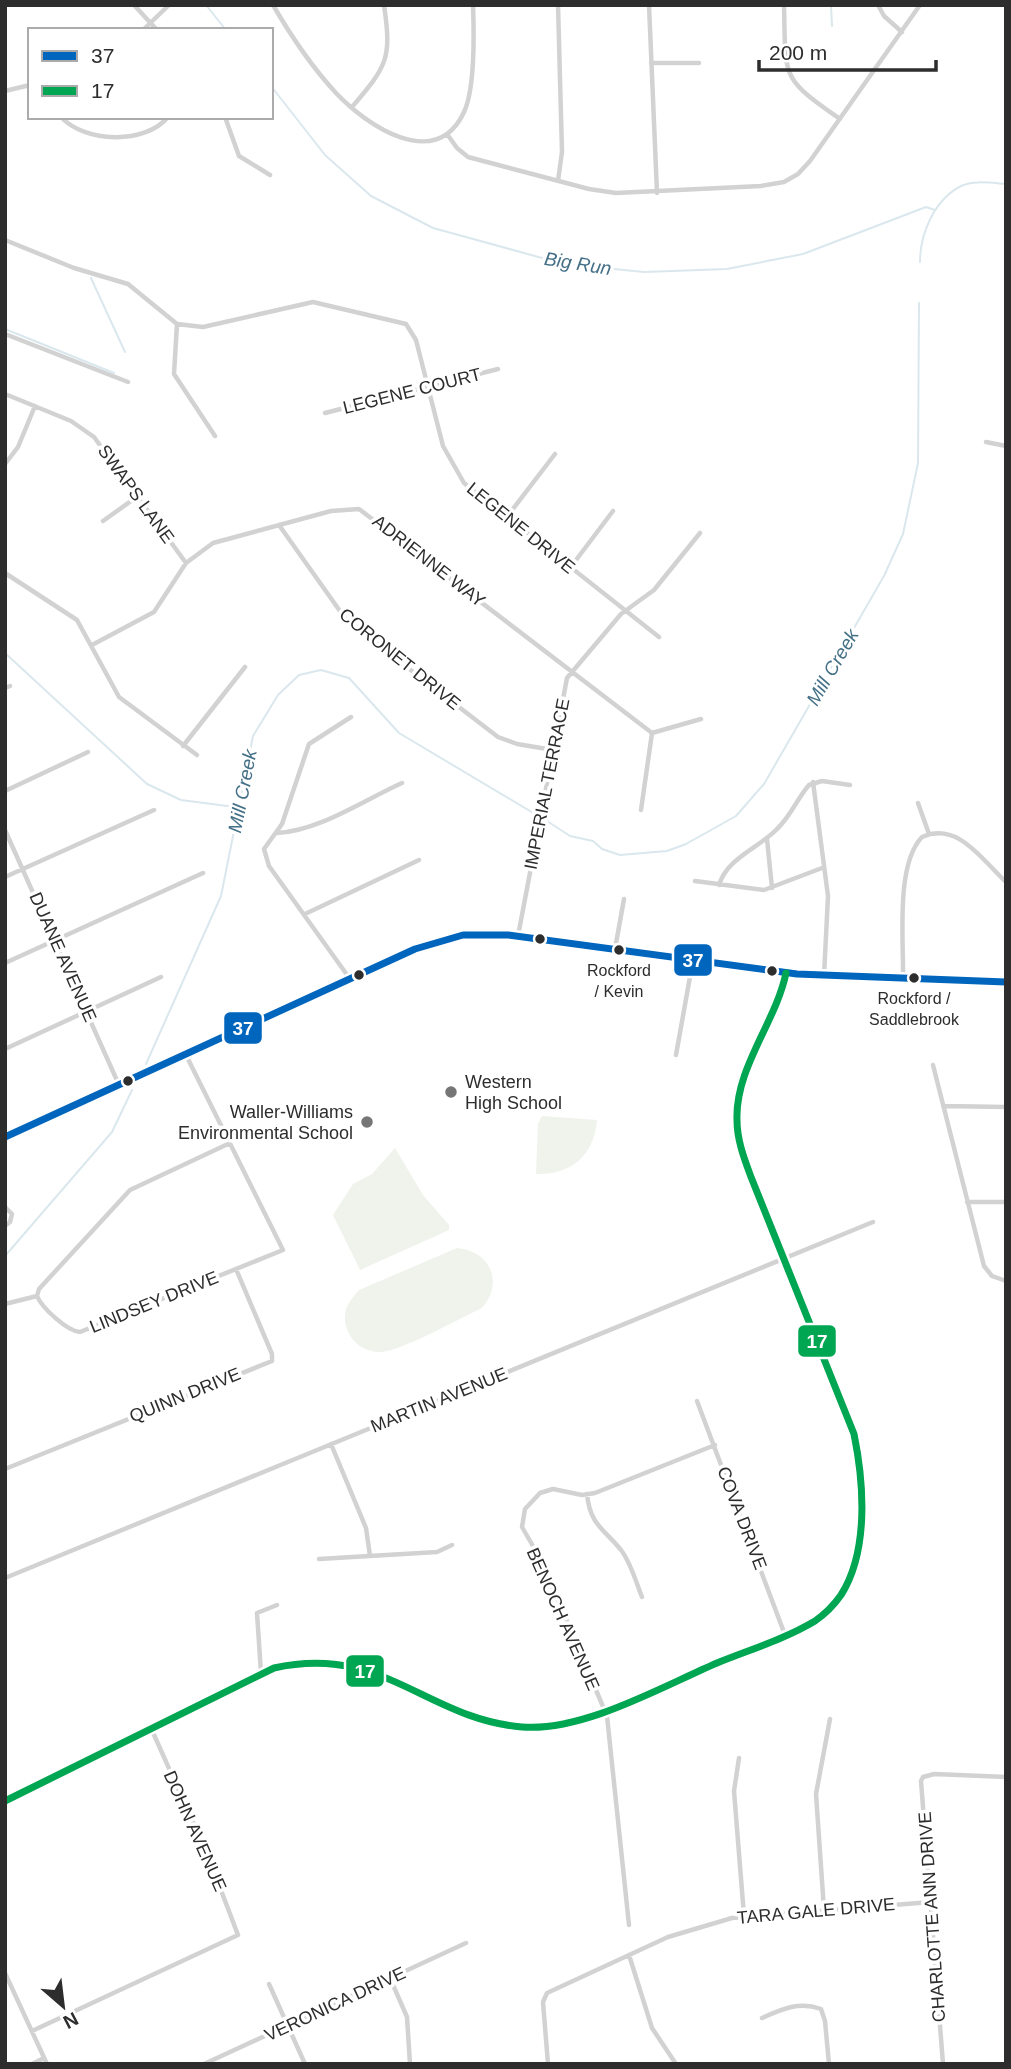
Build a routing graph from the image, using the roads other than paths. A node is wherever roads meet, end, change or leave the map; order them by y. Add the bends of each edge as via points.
1 (134, 5) edge
2 (169, 5) edge
3 (273, 5) edge
4 (384, 5) edge
5 (473, 5) edge
6 (558, 5) edge
7 (649, 5) edge
8 (784, 5) edge
9 (878, 5) edge
10 (920, 5) edge
11 (151, 24) junction
12 (146, 28) edge
13 (155, 28) edge
14 (902, 32) junction
15 (651, 63) junction
16 (699, 64) dead end
17 (28, 86) edge
18 (5, 91) edge
19 (352, 107) junction
20 (64, 119) edge
21 (166, 119) edge
22 (226, 119) edge
23 (840, 119) junction
24 (447, 134) junction
25 (270, 175) dead end
26 (558, 181) junction
27 (657, 193) junction
28 (5, 240) edge
29 (177, 324) junction
30 (5, 334) edge
31 (498, 369) dead end
32 (128, 382) dead end
33 (428, 387) junction
34 (5, 394) edge
35 (35, 406) junction
36 (325, 413) dead end
37 (215, 436) dead end
38 (986, 442) dead end
39 (1006, 446) edge
40 (555, 454) dead end
41 (5, 464) edge
42 (138, 496) junction
43 (613, 511) dead end
44 (506, 518) junction
45 (103, 521) dead end
46 (279, 525) junction
47 (701, 533) dead end
48 (186, 563) junction
49 (570, 568) junction
50 (5, 573) edge
51 (625, 611) junction
52 (659, 637) dead end
53 (92, 645) junction
54 (245, 667) dead end
55 (572, 672) junction
56 (351, 717) dead end
57 (701, 719) dead end
58 (652, 733) junction
59 (183, 746) junction
60 (553, 750) junction
61 (88, 752) dead end
62 (197, 755) dead end
63 (813, 782) junction
64 (402, 783) dead end
65 (850, 785) dead end
66 (5, 790) edge
67 (918, 803) dead end
68 (154, 810) dead end
69 (641, 810) dead end
70 (5, 830) edge
71 (276, 833) junction
72 (929, 834) junction
73 (766, 838) junction
74 (419, 860) dead end
75 (822, 868) junction
76 (23, 869) junction
77 (203, 873) dead end
78 (5, 877) edge
79 (695, 881) dead end
80 (1006, 882) edge
81 (719, 885) junction
82 (772, 888) junction
83 (624, 899) dead end
84 (304, 914) junction
85 (518, 936) junction
86 (55, 940) junction
87 (614, 949) junction
88 (693, 960) junction
89 (5, 963) edge
90 (786, 973) junction
91 (161, 977) dead end
92 (824, 977) junction
93 (350, 979) junction
94 (903, 980) junction
95 (1006, 982) edge
96 (88, 1012) junction
97 (5, 1049) edge
98 (186, 1055) junction
99 (676, 1055) dead end
100 (933, 1065) dead end
101 (119, 1085) junction
102 (943, 1106) junction
103 (1006, 1107) edge
104 (5, 1137) edge
105 (230, 1143) junction
106 (968, 1202) junction
107 (1006, 1202) edge
108 (5, 1207) edge
109 (873, 1222) dead end
110 (5, 1226) edge
111 (784, 1258) junction
112 (236, 1269) junction
113 (1006, 1281) edge
114 (37, 1296) junction
115 (5, 1304) edge
116 (697, 1401) dead end
117 (331, 1444) junction
118 (715, 1444) junction
119 (5, 1469) edge
120 (587, 1494) junction
121 (452, 1545) dead end
122 (370, 1556) junction
123 (318, 1559) dead end
124 (5, 1578) edge
125 (642, 1597) dead end
126 (277, 1605) dead end
127 (785, 1635) junction
128 (261, 1673) junction
129 (604, 1711) junction
130 (830, 1719) dead end
131 (150, 1728) junction
132 (739, 1758) dead end
133 (1006, 1777) edge
134 (5, 1801) edge
135 (930, 1902) junction
136 (824, 1910) junction
137 (744, 1916) junction
138 (629, 1925) dead end
139 (466, 1943) dead end
140 (629, 1955) junction
141 (5, 1973) edge
142 (390, 1978) junction
143 (269, 1984) dead end
144 (762, 2018) dead end
145 (288, 2025) junction
146 (32, 2031) junction
147 (44, 2058) junction
148 (32, 2064) edge
149 (47, 2064) edge
150 (204, 2064) edge
151 (305, 2064) edge
152 (410, 2064) edge
153 (548, 2064) edge
154 (676, 2064) edge
155 (829, 2064) edge
156 (943, 2064) edge

1 - 11 street
2 - 11 street
3 - 19 street via 300,50
4 - 19 street via 389,41 385,62
5 - 24 street via 469,97 464,113
6 - 26 street via 562,152
7 - 15 street
8 - 23 street via 790,78 800,91
9 - 14 street
10 - 14 street
11 - 12 street
11 - 13 street
14 - 23 street
15 - 16 street
15 - 27 street
17 - 18 street
19 - 24 street via 403,139 430,141
20 - 21 street via 83,133 129,137 151,131
22 - 25 street via 239,156
23 - 27 street via 803,170 784,182
24 - 26 street via 468,156
26 - 27 street via 600,191
28 - 29 street via 128,284
29 - 33 street, LEGENE DRIVE via 203,327 304,302 328,303 410,327
29 - 37 street via 174,374
30 - 32 street
31 - 33 street, LEGENE COURT
33 - 36 street, LEGENE COURT
33 - 44 street, LEGENE DRIVE via 443,446 456,470 473,492
34 - 35 street, SWAPS LANE
35 - 41 street via 18,447
35 - 42 street, SWAPS LANE via 89,432
38 - 39 street
40 - 44 street
42 - 45 street
42 - 48 street, SWAPS LANE
43 - 49 street
44 - 49 street, LEGENE DRIVE
46 - 48 street, ADRIENNE WAY via 213,542
46 - 55 street, ADRIENNE WAY via 343,509 363,511
46 - 60 street, CORONET DRIVE via 348,621 498,737
47 - 51 street, IMPERIAL TERRACE via 654,590
48 - 53 street, ADRIENNE WAY via 149,616
49 - 51 street, LEGENE DRIVE
50 - 53 street via 77,620
51 - 52 street, LEGENE DRIVE
51 - 55 street, IMPERIAL TERRACE
53 - 59 street via 119,697
54 - 59 street
55 - 58 street, ADRIENNE WAY
55 - 60 street, IMPERIAL TERRACE via 565,685
56 - 71 street via 309,744
57 - 58 street
58 - 69 street
59 - 62 street
60 - 85 street, IMPERIAL TERRACE
61 - 66 street
63 - 65 street
63 - 73 street via 779,828
63 - 75 street
64 - 71 street via 314,823
67 - 72 street
68 - 76 street
70 - 76 street, DUANE AVENUE
71 - 84 street via 264,855
72 - 80 street via 946,831 959,838
72 - 94 street via 918,841 911,856 901,914
73 - 81 street via 734,862
73 - 82 street
74 - 84 street
75 - 82 street
75 - 92 street via 828,896
76 - 78 street
76 - 86 street, DUANE AVENUE
77 - 86 street
79 - 81 street
81 - 82 street
83 - 87 street
84 - 93 street
85 - 87 main road
85 - 93 main road via 448,937
86 - 89 street
86 - 96 street, DUANE AVENUE
87 - 88 main road
88 - 90 main road
88 - 99 street
90 - 92 main road
90 - 111 street via 743,1082 737,1111 742,1151
91 - 96 street
92 - 94 main road
93 - 98 main road
94 - 95 main road
96 - 97 street
96 - 101 street, DUANE AVENUE
98 - 101 main road
98 - 105 street
100 - 102 street
101 - 104 main road
102 - 103 street
102 - 106 street
105 - 112 street, LINDSEY DRIVE via 283,1250
105 - 114 street via 130,1190
106 - 107 street
106 - 113 street via 986,1270
108 - 110 street via 12,1214
109 - 111 street, MARTIN AVENUE
111 - 117 street, MARTIN AVENUE
111 - 127 street via 850,1421 860,1491 859,1550 848,1582 818,1618
112 - 114 street, LINDSEY DRIVE via 80,1332 73,1332
112 - 119 street, QUINN DRIVE via 273,1359
114 - 115 street
116 - 118 street, COVA DRIVE
117 - 122 street via 366,1528
117 - 124 street, MARTIN AVENUE
118 - 120 street
118 - 127 street, COVA DRIVE
120 - 125 street via 597,1526 626,1558
120 - 129 street, BENOCH AVENUE via 553,1489 540,1493 524,1509 522,1527 541,1560
121 - 122 street via 437,1552
122 - 123 street
126 - 128 street via 257,1614
127 - 129 street
128 - 129 street via 295,1663 351,1665 473,1716 514,1726 559,1725
128 - 131 street
129 - 138 street, BENOCH AVENUE via 615,1772
130 - 136 street via 816,1794
131 - 134 street
131 - 146 street, DOHN AVENUE via 238,1935
132 - 137 street via 734,1791
133 - 135 street, CHARLOTTE ANN DRIVE via 923,1777
135 - 136 street, TARA GALE DRIVE
135 - 156 street, CHARLOTTE ANN DRIVE
136 - 137 street, TARA GALE DRIVE
137 - 140 street, TARA GALE DRIVE via 685,1931
139 - 142 street, VERONICA DRIVE
140 - 153 street, TARA GALE DRIVE via 548,1992 543,2002
140 - 154 street via 652,2028
141 - 146 street
142 - 145 street, VERONICA DRIVE
142 - 152 street via 409,2028
143 - 145 street
144 - 155 street via 786,2007 807,2004 821,2009
145 - 150 street, VERONICA DRIVE
145 - 151 street
146 - 147 street
147 - 148 street
147 - 149 street

